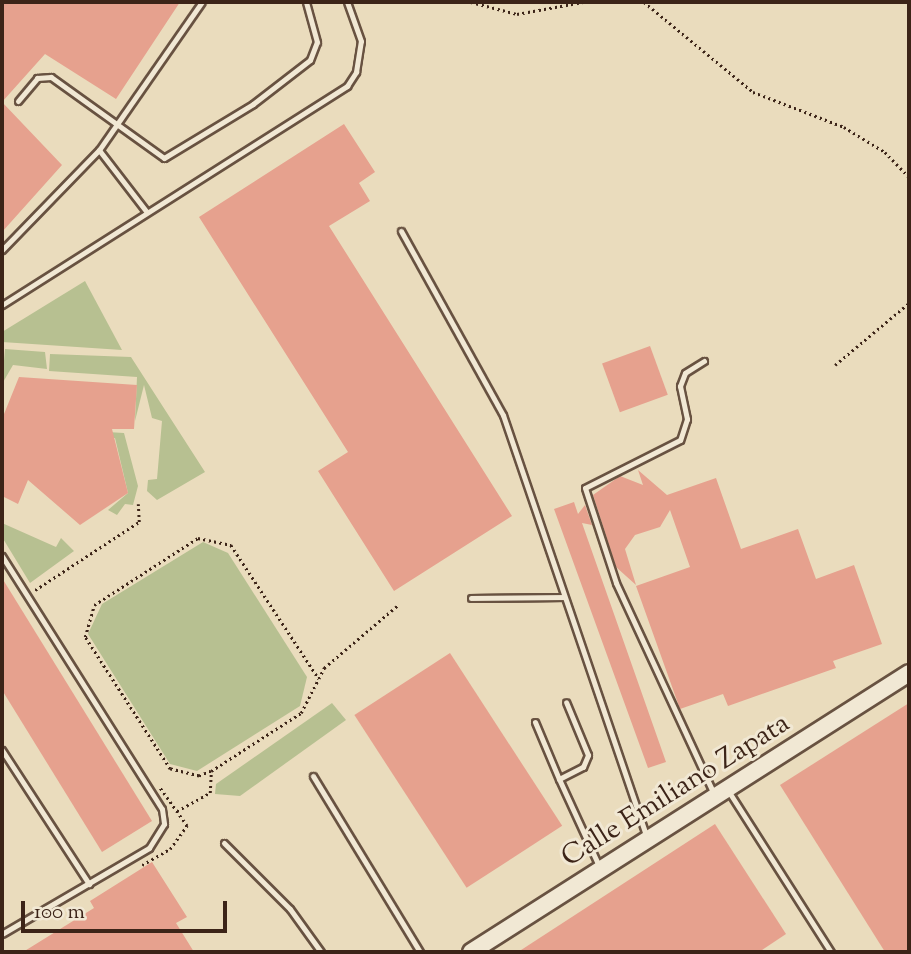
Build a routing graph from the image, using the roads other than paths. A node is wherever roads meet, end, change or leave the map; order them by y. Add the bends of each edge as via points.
1 (202, 2) edge
2 (306, 2) edge
3 (347, 2) edge
4 (18, 101) dead end
5 (116, 128) junction
6 (99, 150) junction
7 (146, 211) junction
8 (401, 230) dead end
9 (2, 250) edge
10 (2, 306) edge
11 (704, 361) dead end
12 (2, 556) edge
13 (564, 597) junction
14 (471, 598) dead end
15 (909, 673) edge
16 (566, 702) dead end
17 (536, 722) dead end
18 (2, 750) edge
19 (313, 776) dead end
20 (559, 779) junction
21 (721, 793) junction
22 (648, 838) junction
23 (224, 843) dead end
24 (601, 869) junction
25 (89, 884) junction
26 (2, 934) edge
27 (321, 952) edge
28 (420, 952) edge
29 (471, 952) edge
30 (831, 952) edge

1 - 5 lane
2 - 5 lane via 317,42 310,60 253,104 162,158
3 - 7 lane via 360,41 356,72 347,86
4 - 5 lane via 37,78 51,77
5 - 6 lane
6 - 7 lane
6 - 9 lane
7 - 10 lane
8 - 13 lane via 503,415
11 - 21 lane via 685,373 680,386 687,419 680,440 585,488 616,583
12 - 25 lane via 163,813 164,824 149,848
13 - 14 lane
13 - 22 lane
15 - 21 street, Calle Emiliano Zapata
16 - 20 lane via 588,759
17 - 20 lane
18 - 25 lane
19 - 28 lane
20 - 24 lane
21 - 22 street, Calle Emiliano Zapata
21 - 30 lane
22 - 24 street, Calle Emiliano Zapata
23 - 27 lane via 290,909
24 - 29 street, Calle Emiliano Zapata
25 - 26 lane

